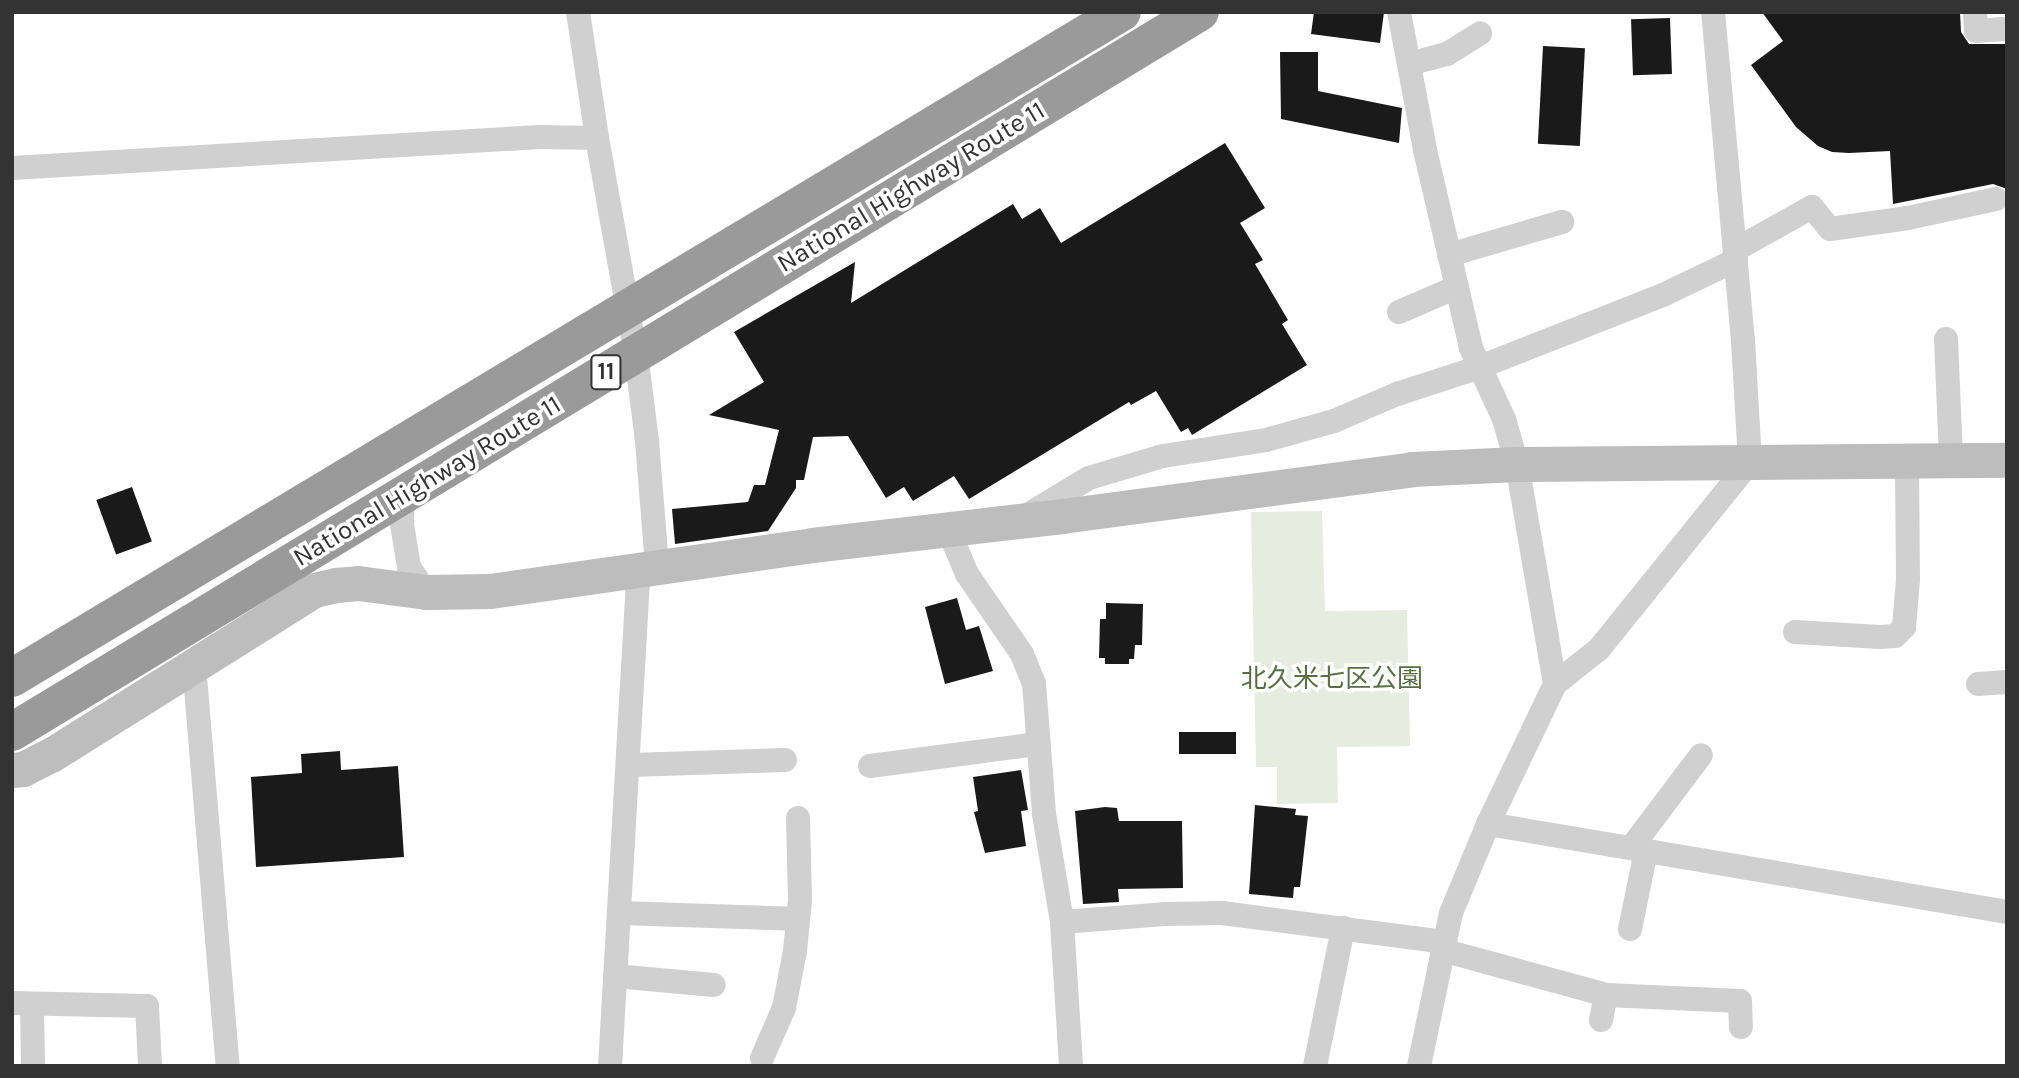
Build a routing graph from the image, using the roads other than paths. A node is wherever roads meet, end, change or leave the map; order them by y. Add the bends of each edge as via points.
1 (578, 12) edge
2 (1122, 12) edge
3 (1200, 12) edge
4 (1399, 12) edge
5 (1713, 12) edge
6 (1975, 12) edge
7 (2007, 29) edge
8 (1480, 33) dead end
9 (1409, 64) junction
10 (597, 138) junction
11 (12, 168) edge
12 (1996, 198) dead end
13 (1562, 222) dead end
14 (1735, 255) junction
15 (1450, 256) junction
16 (1457, 287) junction
17 (627, 310) junction
18 (1399, 312) dead end
19 (1946, 339) dead end
20 (636, 354) junction
21 (1480, 368) junction
22 (1907, 460) junction
23 (1951, 460) junction
24 (2007, 460) edge
25 (1750, 462) junction
26 (1517, 464) junction
27 (403, 494) junction
28 (1017, 521) junction
29 (948, 529) junction
30 (648, 567) junction
31 (426, 593) junction
32 (1795, 632) dead end
33 (194, 665) junction
34 (12, 678) edge
35 (2007, 682) edge
36 (1555, 684) junction
37 (1978, 684) dead end
38 (12, 732) edge
39 (1038, 744) junction
40 (1700, 755) dead end
41 (785, 760) dead end
42 (629, 765) junction
43 (870, 766) dead end
44 (12, 770) edge
45 (798, 818) dead end
46 (1488, 824) junction
47 (1639, 850) junction
48 (2004, 903) edge
49 (619, 913) junction
50 (798, 919) junction
51 (1062, 922) junction
52 (1343, 928) junction
53 (1630, 929) dead end
54 (1443, 946) junction
55 (615, 975) junction
56 (714, 985) dead end
57 (1606, 995) junction
58 (22, 1003) edge
59 (1601, 1020) dead end
60 (1741, 1027) dead end
61 (762, 1058) dead end
62 (33, 1066) edge
63 (150, 1066) edge
64 (228, 1066) edge
65 (610, 1066) edge
66 (1071, 1066) edge
67 (1315, 1066) edge
68 (1419, 1066) edge

1 - 10 street
2 - 17 highway, National Highway Route 11 / 11
3 - 20 highway, National Highway Route 11 / 11
4 - 9 street
5 - 14 street
6 - 7 street via 1976,31
8 - 9 street via 1447,54
9 - 15 street
10 - 11 street via 526,138
10 - 17 street
12 - 14 street via 1908,218 1830,229 1812,207
13 - 15 street
14 - 21 street via 1663,295
14 - 25 street
15 - 16 street
16 - 18 street
16 - 21 street
17 - 20 street
17 - 34 highway, National Highway Route 11 / 11
19 - 23 street
20 - 27 highway, National Highway Route 11 / 11
20 - 30 street
21 - 26 street via 1504,419
21 - 28 street via 1323,424 1266,440 1163,456 1089,478
22 - 23 street
22 - 25 street
22 - 32 street via 1904,627 1895,636 1880,637
23 - 24 street
25 - 26 street
25 - 36 street via 1598,649
26 - 28 street via 1412,469
26 - 36 street
27 - 31 street via 409,568
27 - 38 highway, National Highway Route 11 / 11
28 - 29 street
29 - 30 street
29 - 39 street via 967,575 1021,654 1034,683
30 - 31 street via 490,591
30 - 42 street
31 - 33 street via 358,583 314,590
33 - 44 street via 51,755
33 - 64 street
35 - 37 street
36 - 46 street
39 - 43 street
39 - 51 street
40 - 47 street
41 - 42 street
42 - 49 street
45 - 50 street
46 - 47 street
46 - 54 street via 1451,913
47 - 48 street
47 - 53 street
49 - 50 street
49 - 55 street
50 - 61 street via 784,1009
51 - 52 street via 1222,913
51 - 66 street
52 - 54 street
52 - 67 street
54 - 57 street
54 - 68 street
55 - 56 street
55 - 65 street
57 - 59 street
57 - 60 street via 1740,1002
58 - 62 street
58 - 63 street via 147,1006

